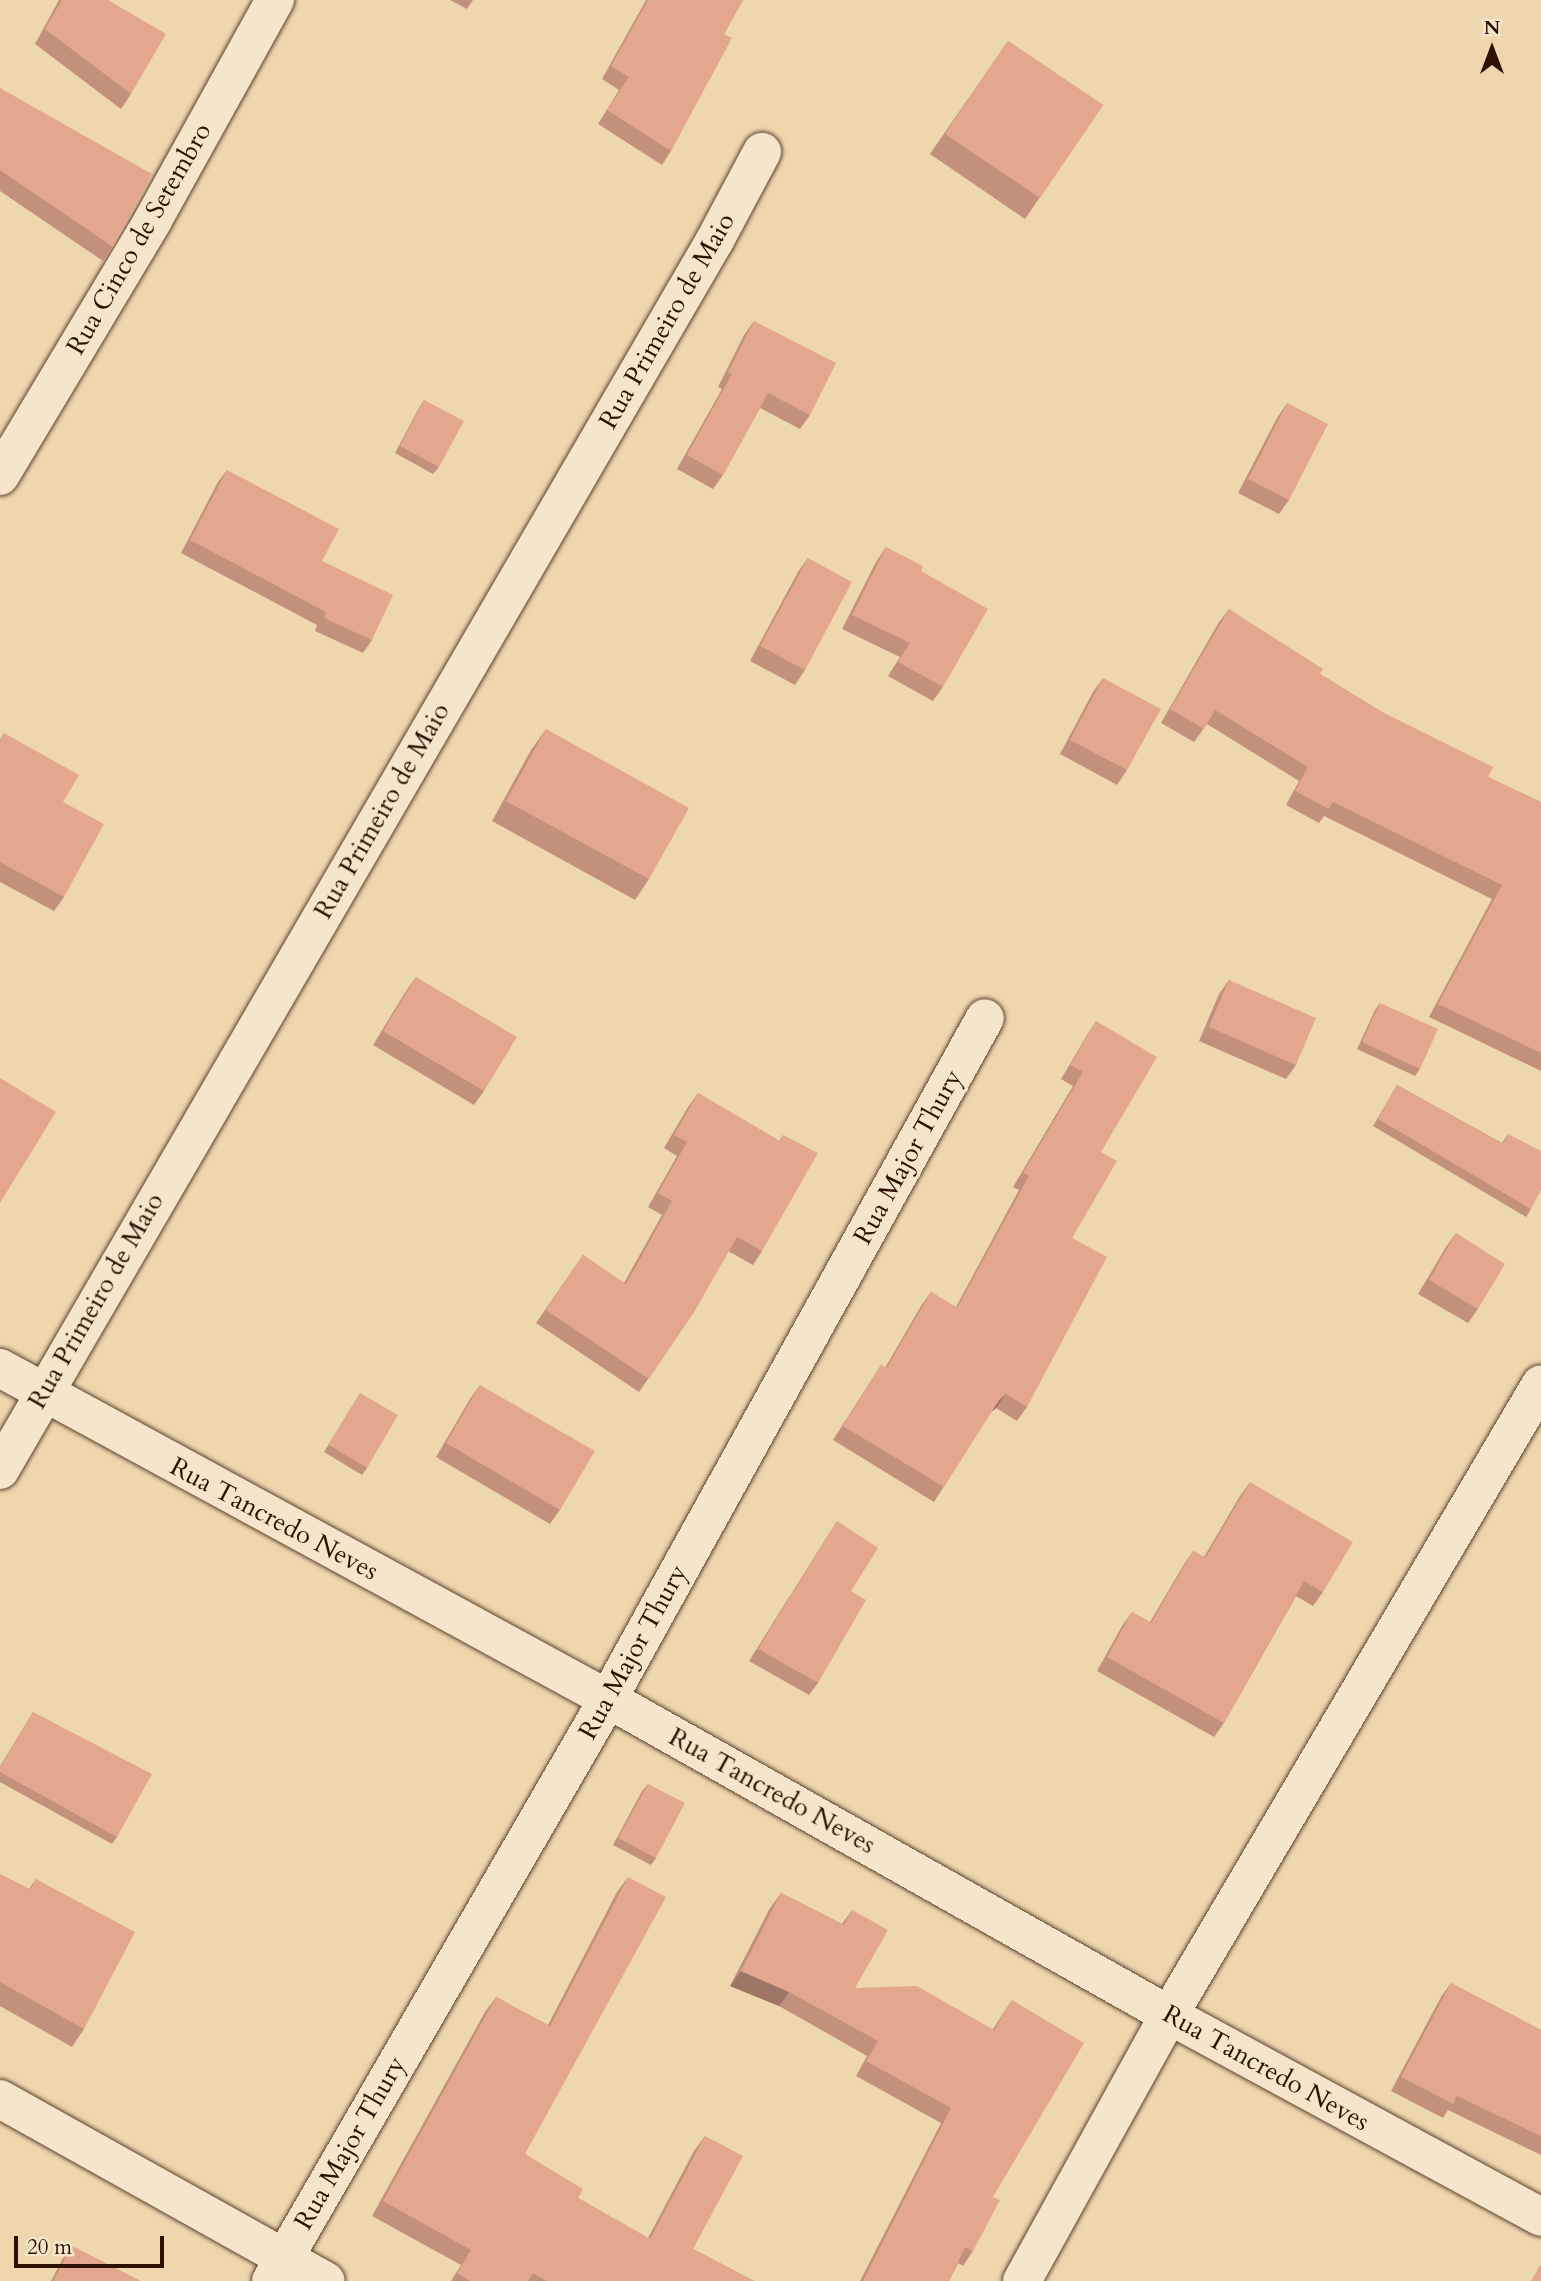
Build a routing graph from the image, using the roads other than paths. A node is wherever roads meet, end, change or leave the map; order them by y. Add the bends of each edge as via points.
1 (275, 0) edge
2 (762, 152) dead end
3 (0, 476) edge
4 (985, 1018) dead end
5 (0, 1368) edge
6 (1541, 1384) edge
7 (42, 1393) junction
8 (0, 1469) edge
9 (608, 1699) junction
10 (1169, 2015) junction
11 (0, 2099) edge
12 (1541, 2217) edge
13 (277, 2269) edge
14 (326, 2281) edge
15 (1022, 2281) edge

1 - 3 street, Rua Cinco de Setembro via 153,220
2 - 7 street, Rua Primeiro de Maio via 715,240
4 - 9 street, Rua Major Thury
5 - 7 street, Rua Tancredo Neves
6 - 10 street
7 - 8 street, Rua Primeiro de Maio
7 - 9 street, Rua Tancredo Neves
9 - 10 street, Rua Tancredo Neves
9 - 13 street, Rua Major Thury
10 - 12 street, Rua Tancredo Neves
10 - 15 street
11 - 13 street
13 - 14 street

